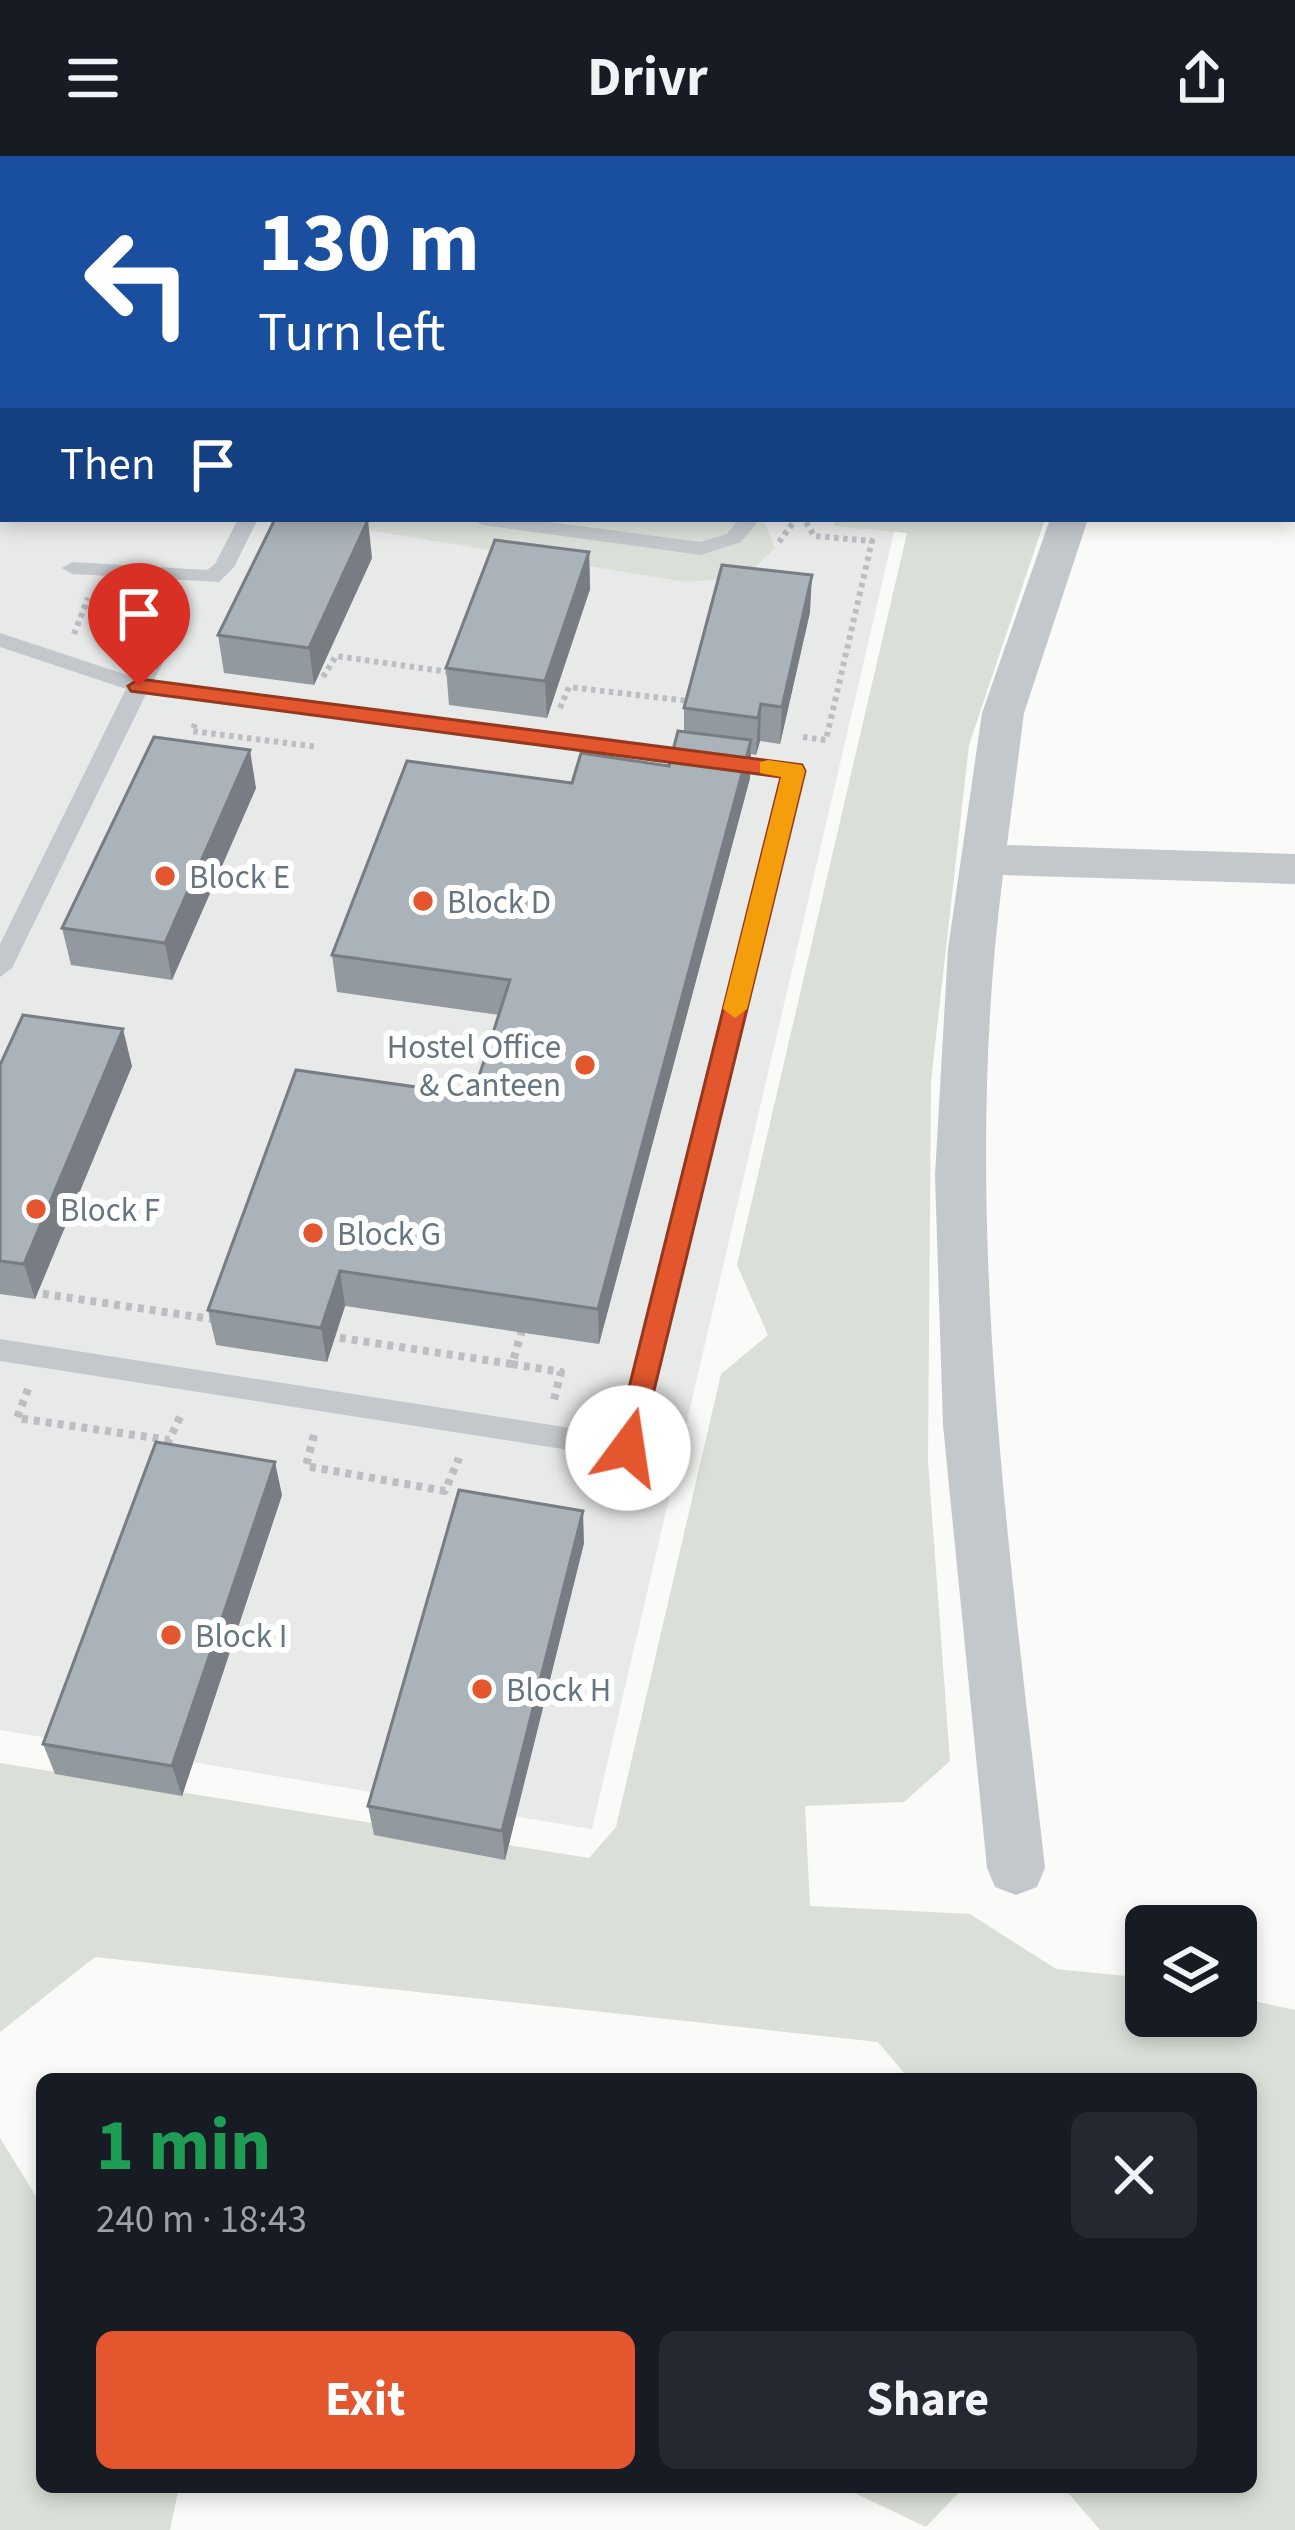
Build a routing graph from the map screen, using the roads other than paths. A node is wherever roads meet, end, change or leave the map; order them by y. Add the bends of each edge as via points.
1 (246, 522) edge
2 (504, 522) edge
3 (747, 522) edge
4 (1068, 522) edge
5 (72, 568) dead end
6 (165, 639) dead end
7 (0, 640) edge
8 (139, 686) junction
9 (980, 859) junction
10 (1295, 868) edge
11 (0, 968) edge
12 (0, 1350) edge
13 (1016, 1868) dead end

1 - 5 lane via 212,577
2 - 3 lane via 701,549 734,538
4 - 9 street via 1003,713
6 - 8 lane
7 - 8 lane
8 - 11 lane
8 - 12 lane via 794,771 628,1448
9 - 10 street
9 - 13 street via 959,1174 969,1425

